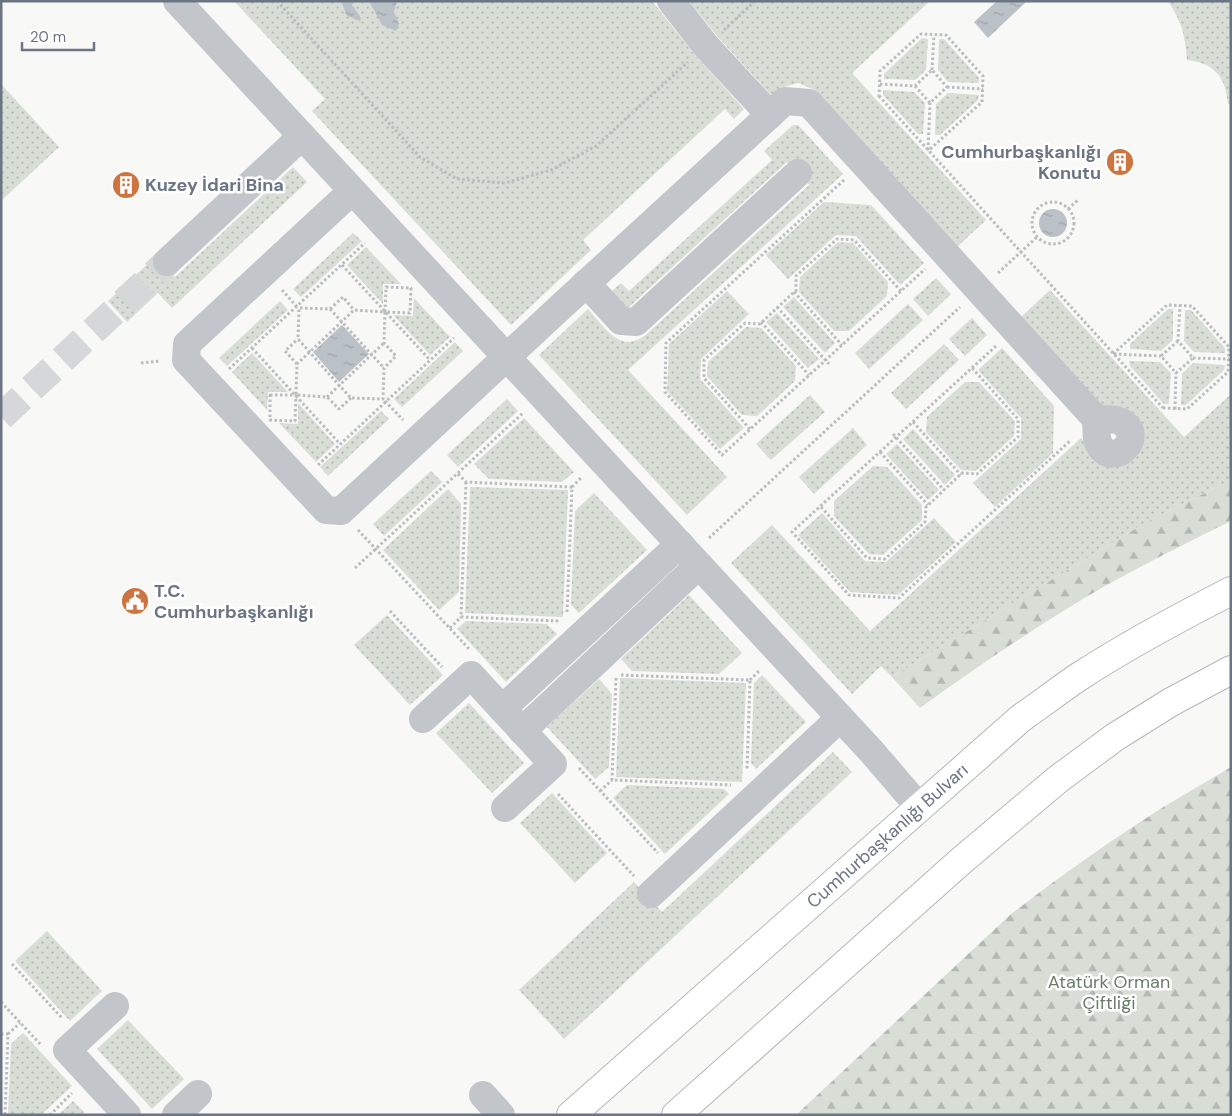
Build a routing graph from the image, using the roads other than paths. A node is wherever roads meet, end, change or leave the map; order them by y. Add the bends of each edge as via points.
1 (177, 1) edge
2 (671, 1) edge
3 (770, 115) junction
4 (302, 136) junction
5 (798, 174) dead end
6 (352, 191) junction
7 (167, 262) tunnel mouth
8 (586, 283) junction
9 (506, 357) junction
10 (1096, 419) road end
11 (690, 555) junction
12 (1231, 592) edge
13 (1231, 670) edge
14 (502, 709) junction
15 (840, 718) junction
16 (423, 719) dead end
17 (522, 731) junction
18 (506, 808) dead end
19 (920, 808) junction
20 (651, 894) road end
21 (116, 1006) dead end
22 (198, 1094) dead end
23 (483, 1095) dead end
24 (113, 1110) edge
25 (176, 1115) edge
26 (501, 1115) edge
27 (571, 1115) edge
28 (676, 1115) edge

1 - 4 lane
2 - 3 lane via 706,46
3 - 8 lane
3 - 10 lane via 785,102 809,103
4 - 6 lane
4 - 7 lane
5 - 8 lane via 636,322 621,322
6 - 9 lane
6 - 9 lane via 187,344 186,360 326,510 342,511
8 - 9 lane
9 - 11 lane
11 - 14 lane
11 - 15 lane
11 - 17 lane
12 - 19 main road, Cumhurbaşkanlığı Bulvarı via 1136,642 1078,678 1021,718
13 - 28 main road via 1115,737 1057,780 961,861
14 - 16 lane via 470,675
14 - 17 lane
15 - 19 lane
15 - 20 lane
17 - 18 lane via 553,764
19 - 27 main road, Cumhurbaşkanlığı Bulvarı
21 - 24 lane via 67,1050
22 - 25 lane
23 - 26 lane

